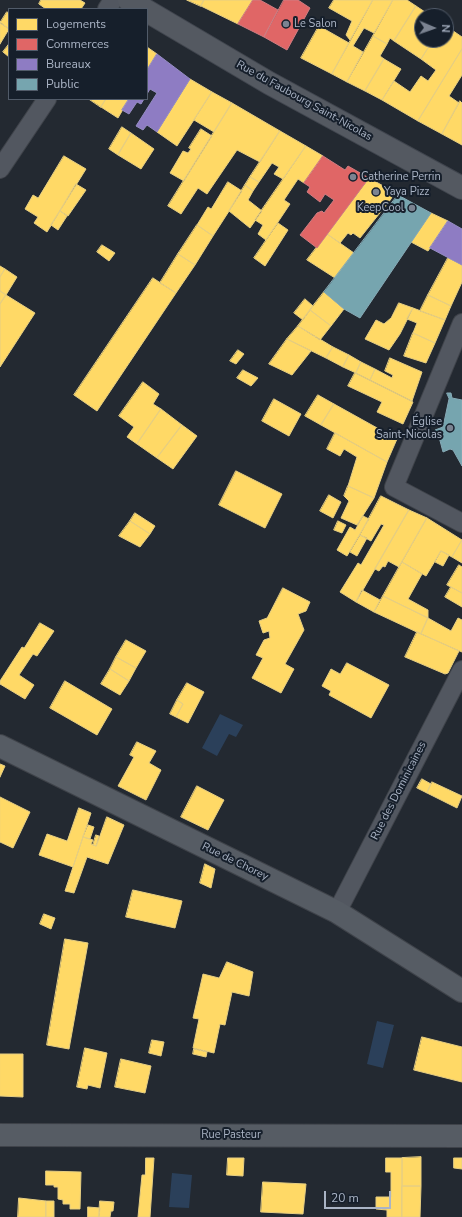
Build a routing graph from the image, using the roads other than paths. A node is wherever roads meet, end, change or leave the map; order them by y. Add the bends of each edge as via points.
1 (113, 0) edge
2 (129, 0) edge
3 (107, 8) edge
4 (142, 8) edge
5 (148, 12) edge
6 (46, 100) edge
7 (0, 169) edge
8 (462, 188) edge
9 (462, 323) edge
10 (462, 523) edge
11 (462, 670) edge
12 (0, 746) edge
13 (337, 912) junction
14 (462, 991) edge
15 (0, 1135) edge
16 (462, 1136) edge

1 - 3 street
2 - 4 main road
5 - 8 main road, Rue du Faubourg Saint-Nicolas via 269,83
6 - 7 street
9 - 10 street via 394,487
11 - 13 street, Rue des Dominicaines
12 - 13 street, Rue de Chorey
13 - 14 street, Rue de Chorey
15 - 16 street, Rue Pasteur

